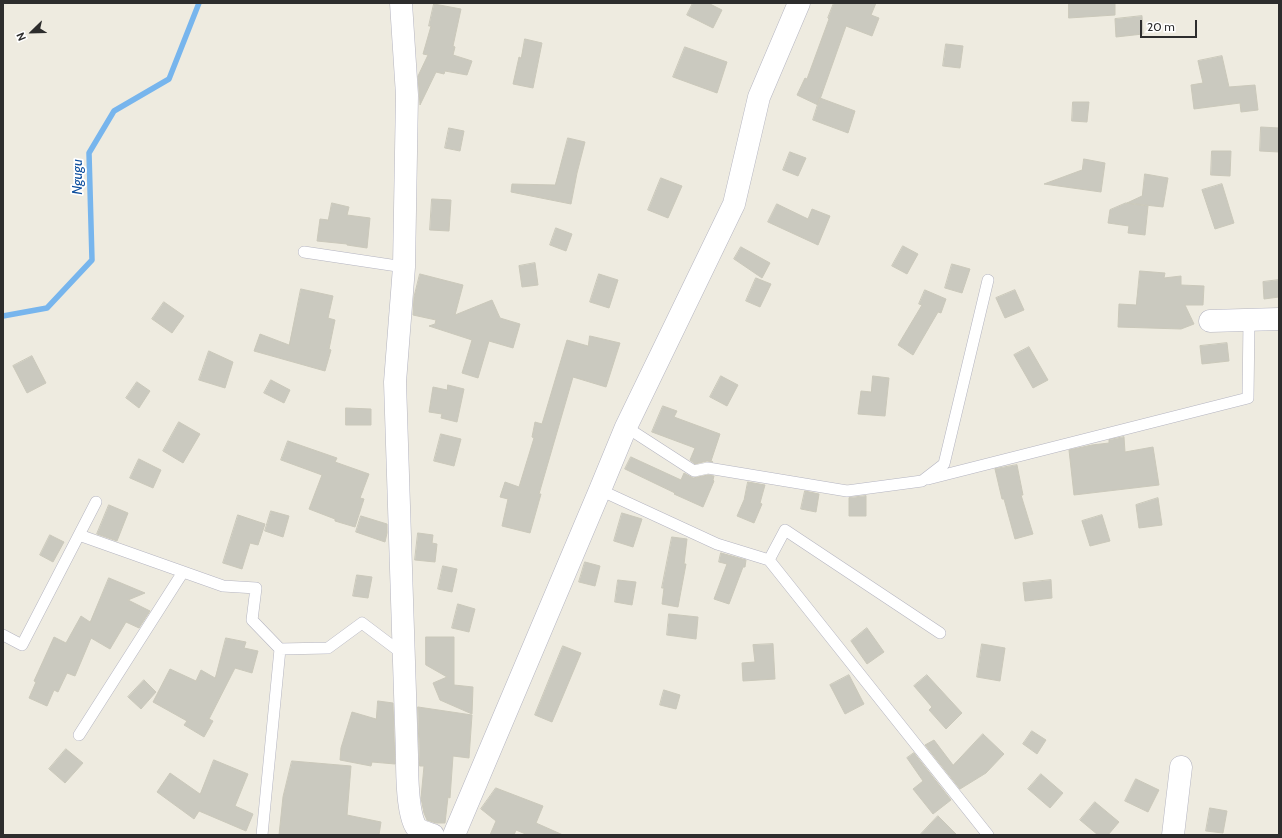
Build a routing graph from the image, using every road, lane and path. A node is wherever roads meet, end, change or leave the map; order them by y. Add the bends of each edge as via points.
1 (401, 3) edge
2 (799, 3) edge
3 (304, 252) dead end
4 (404, 267) junction
5 (988, 280) dead end
6 (1279, 319) edge
7 (1249, 320) junction
8 (1210, 321) dead end
9 (626, 427) junction
10 (922, 481) junction
11 (600, 490) junction
12 (96, 502) dead end
13 (79, 535) junction
14 (769, 560) junction
15 (183, 572) junction
16 (940, 633) dead end
17 (3, 635) edge
18 (280, 649) junction
19 (403, 654) junction
20 (79, 735) dead end
21 (1181, 767) dead end
22 (262, 835) edge
23 (433, 835) edge
24 (454, 835) edge
25 (988, 835) edge
26 (1173, 835) edge

1 - 4 street via 407,95
2 - 9 street via 759,98 734,204
3 - 4 lane
4 - 19 street via 395,382
5 - 10 lane via 944,464
6 - 7 street
7 - 8 street
7 - 10 lane via 1248,398
9 - 10 lane via 694,471 708,468 847,491
9 - 11 street
11 - 14 lane via 717,544
11 - 24 street
12 - 13 lane
13 - 15 lane
13 - 17 lane via 22,645
14 - 16 lane via 785,530
14 - 25 lane
15 - 18 lane via 223,586 256,588 252,620
15 - 20 lane
18 - 19 lane via 328,648 362,623
18 - 22 lane
19 - 23 street via 409,802 414,825 418,830
21 - 26 street

